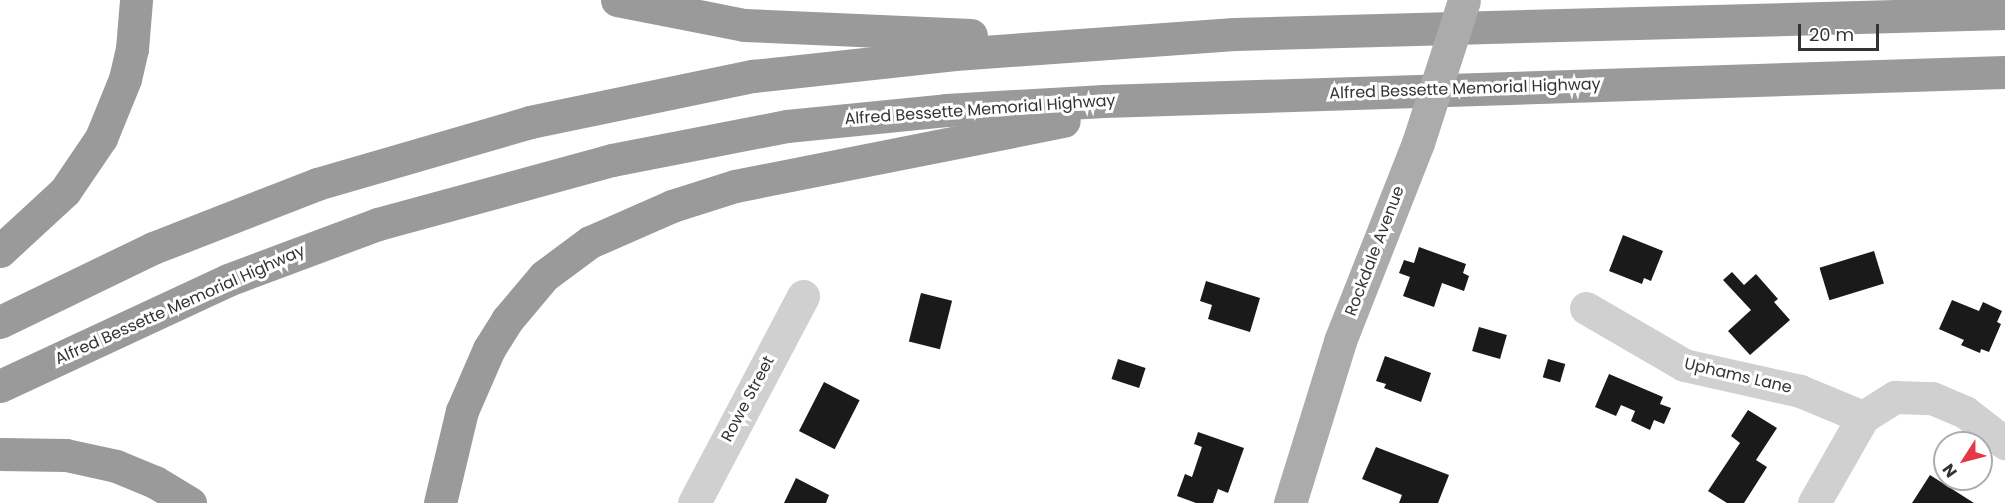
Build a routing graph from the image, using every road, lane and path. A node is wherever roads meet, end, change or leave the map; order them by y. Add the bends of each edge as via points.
1 (136, 0) edge
2 (617, 0) edge
3 (1464, 0) edge
4 (2005, 13) edge
5 (1093, 42) junction
6 (2005, 72) edge
7 (1182, 98) junction
8 (0, 251) edge
9 (802, 296) dead end
10 (1586, 308) dead end
11 (0, 322) edge
12 (0, 386) edge
13 (1863, 417) junction
14 (2005, 443) edge
15 (0, 454) edge
16 (190, 503) edge
17 (440, 503) edge
18 (694, 503) edge
19 (1290, 503) edge
20 (1814, 503) edge

1 - 8 highway via 125,79 101,138 64,191
2 - 5 highway via 756,26
3 - 19 main road, Rockdale Avenue, bridge via 1418,143 1340,341
4 - 5 highway via 1327,30
5 - 11 highway via 753,76 530,122 265,202 117,264
6 - 7 highway, Alfred Bessette Memorial Highway
7 - 12 highway, Alfred Bessette Memorial Highway via 867,117 776,128 612,160 452,202 305,250 151,314
7 - 17 highway via 780,175 672,206 590,242 565,257 531,290 489,349 462,411
9 - 18 street, Rowe Street
10 - 13 street, Uphams Lane via 1684,366 1800,391
13 - 14 street via 1895,397 1932,398 1965,411
13 - 20 street
15 - 16 highway via 66,455 116,466 155,482

